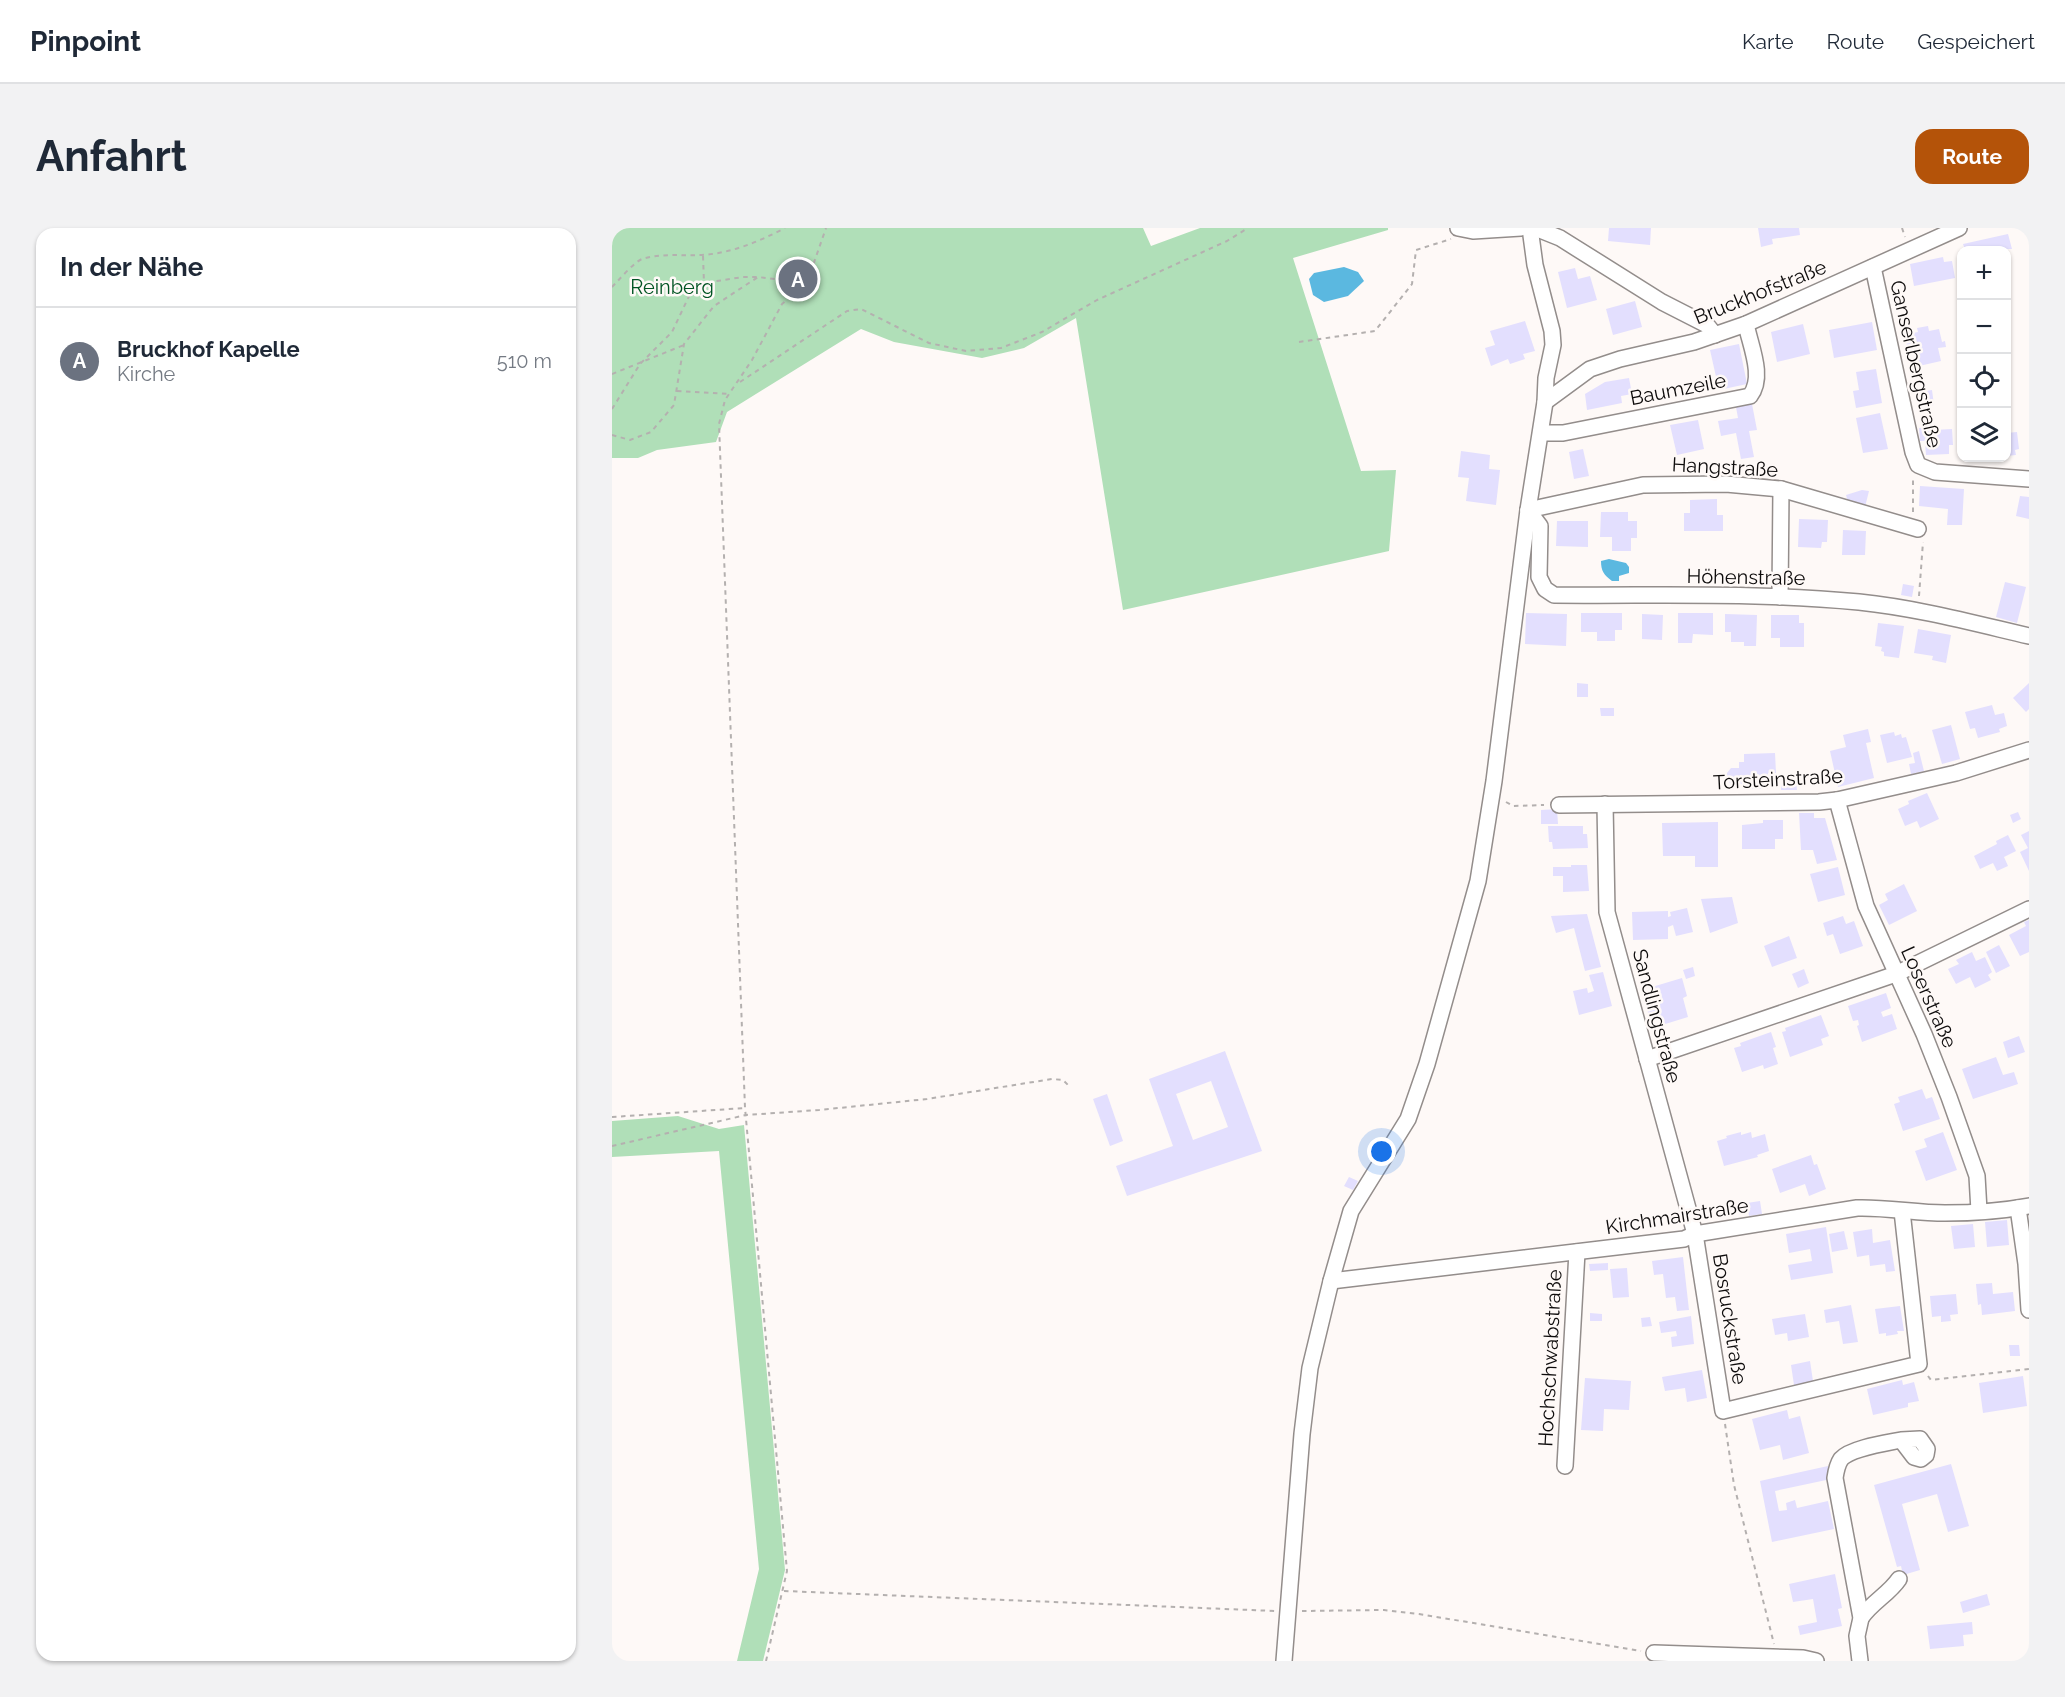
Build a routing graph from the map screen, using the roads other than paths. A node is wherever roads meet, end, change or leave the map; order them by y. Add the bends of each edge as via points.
1 (1521, 228) edge
2 (1533, 228) edge
3 (1959, 228) edge
4 (1454, 233) edge
5 (1873, 267) junction
6 (1746, 324) junction
7 (1715, 335) junction
8 (1545, 402) junction
9 (1541, 433) junction
10 (2029, 478) edge
11 (1780, 489) junction
12 (1528, 510) junction
13 (1918, 529) dead end
14 (1780, 597) junction
15 (2029, 636) edge
16 (2029, 750) edge
17 (1837, 800) junction
18 (1605, 804) junction
19 (1559, 805) road end
20 (2029, 909) edge
21 (1896, 974) junction
22 (1647, 1059) junction
23 (2024, 1207) edge
24 (1979, 1210) junction
25 (1902, 1211) junction
26 (1695, 1234) junction
27 (1577, 1252) junction
28 (1331, 1281) junction
29 (2029, 1310) edge
30 (1901, 1440) dead end
31 (1565, 1466) dead end
32 (1899, 1579) dead end
33 (1861, 1618) junction
34 (1653, 1653) road end
35 (1284, 1661) edge
36 (1816, 1661) edge
37 (1860, 1661) edge

1 - 4 street
2 - 7 street via 1570,244 1662,302 1707,325
2 - 8 street via 1535,265 1553,339
3 - 5 street, Bruckhofstraße
5 - 6 street, Bruckhofstraße
5 - 10 street, Ganserlbergstraße via 1918,465 1935,471
6 - 7 street, Bruckhofstraße
6 - 9 street, Baumzeile via 1757,376 1750,396 1563,433
7 - 8 street, Bruckhofstraße via 1600,365 1578,376
8 - 9 street
9 - 12 street
11 - 12 street, Hangstraße via 1726,484 1643,485
11 - 13 street, Hangstraße
11 - 14 street
12 - 14 street, Höhenstraße via 1540,526 1539,577 1545,589 1554,595
12 - 28 street via 1478,881 1408,1119 1351,1211
14 - 15 street, Höhenstraße via 1861,602
16 - 17 street, Torsteinstraße via 1956,773
17 - 18 street, Torsteinstraße
17 - 21 street, Loserstraße via 1866,906
18 - 19 street, Torsteinstraße
18 - 22 street, Sandlingstraße via 1607,912
20 - 21 street
21 - 22 street
21 - 24 street, Loserstraße via 1924,1034 1977,1176
22 - 26 street, Sandlingstraße
23 - 24 street, Kirchmairstraße
23 - 29 street
24 - 25 street, Kirchmairstraße
25 - 26 street, Kirchmairstraße via 1857,1208
25 - 26 street, Bosruckstraße via 1919,1364 1723,1411
26 - 27 street, Kirchmairstraße via 1684,1239
27 - 28 street, Kirchmairstraße
27 - 31 street, Hochschwabstraße
28 - 35 street via 1310,1368
30 - 33 street via 1852,1452 1836,1469 1835,1486
32 - 33 street
33 - 37 street via 1857,1636
34 - 36 street

